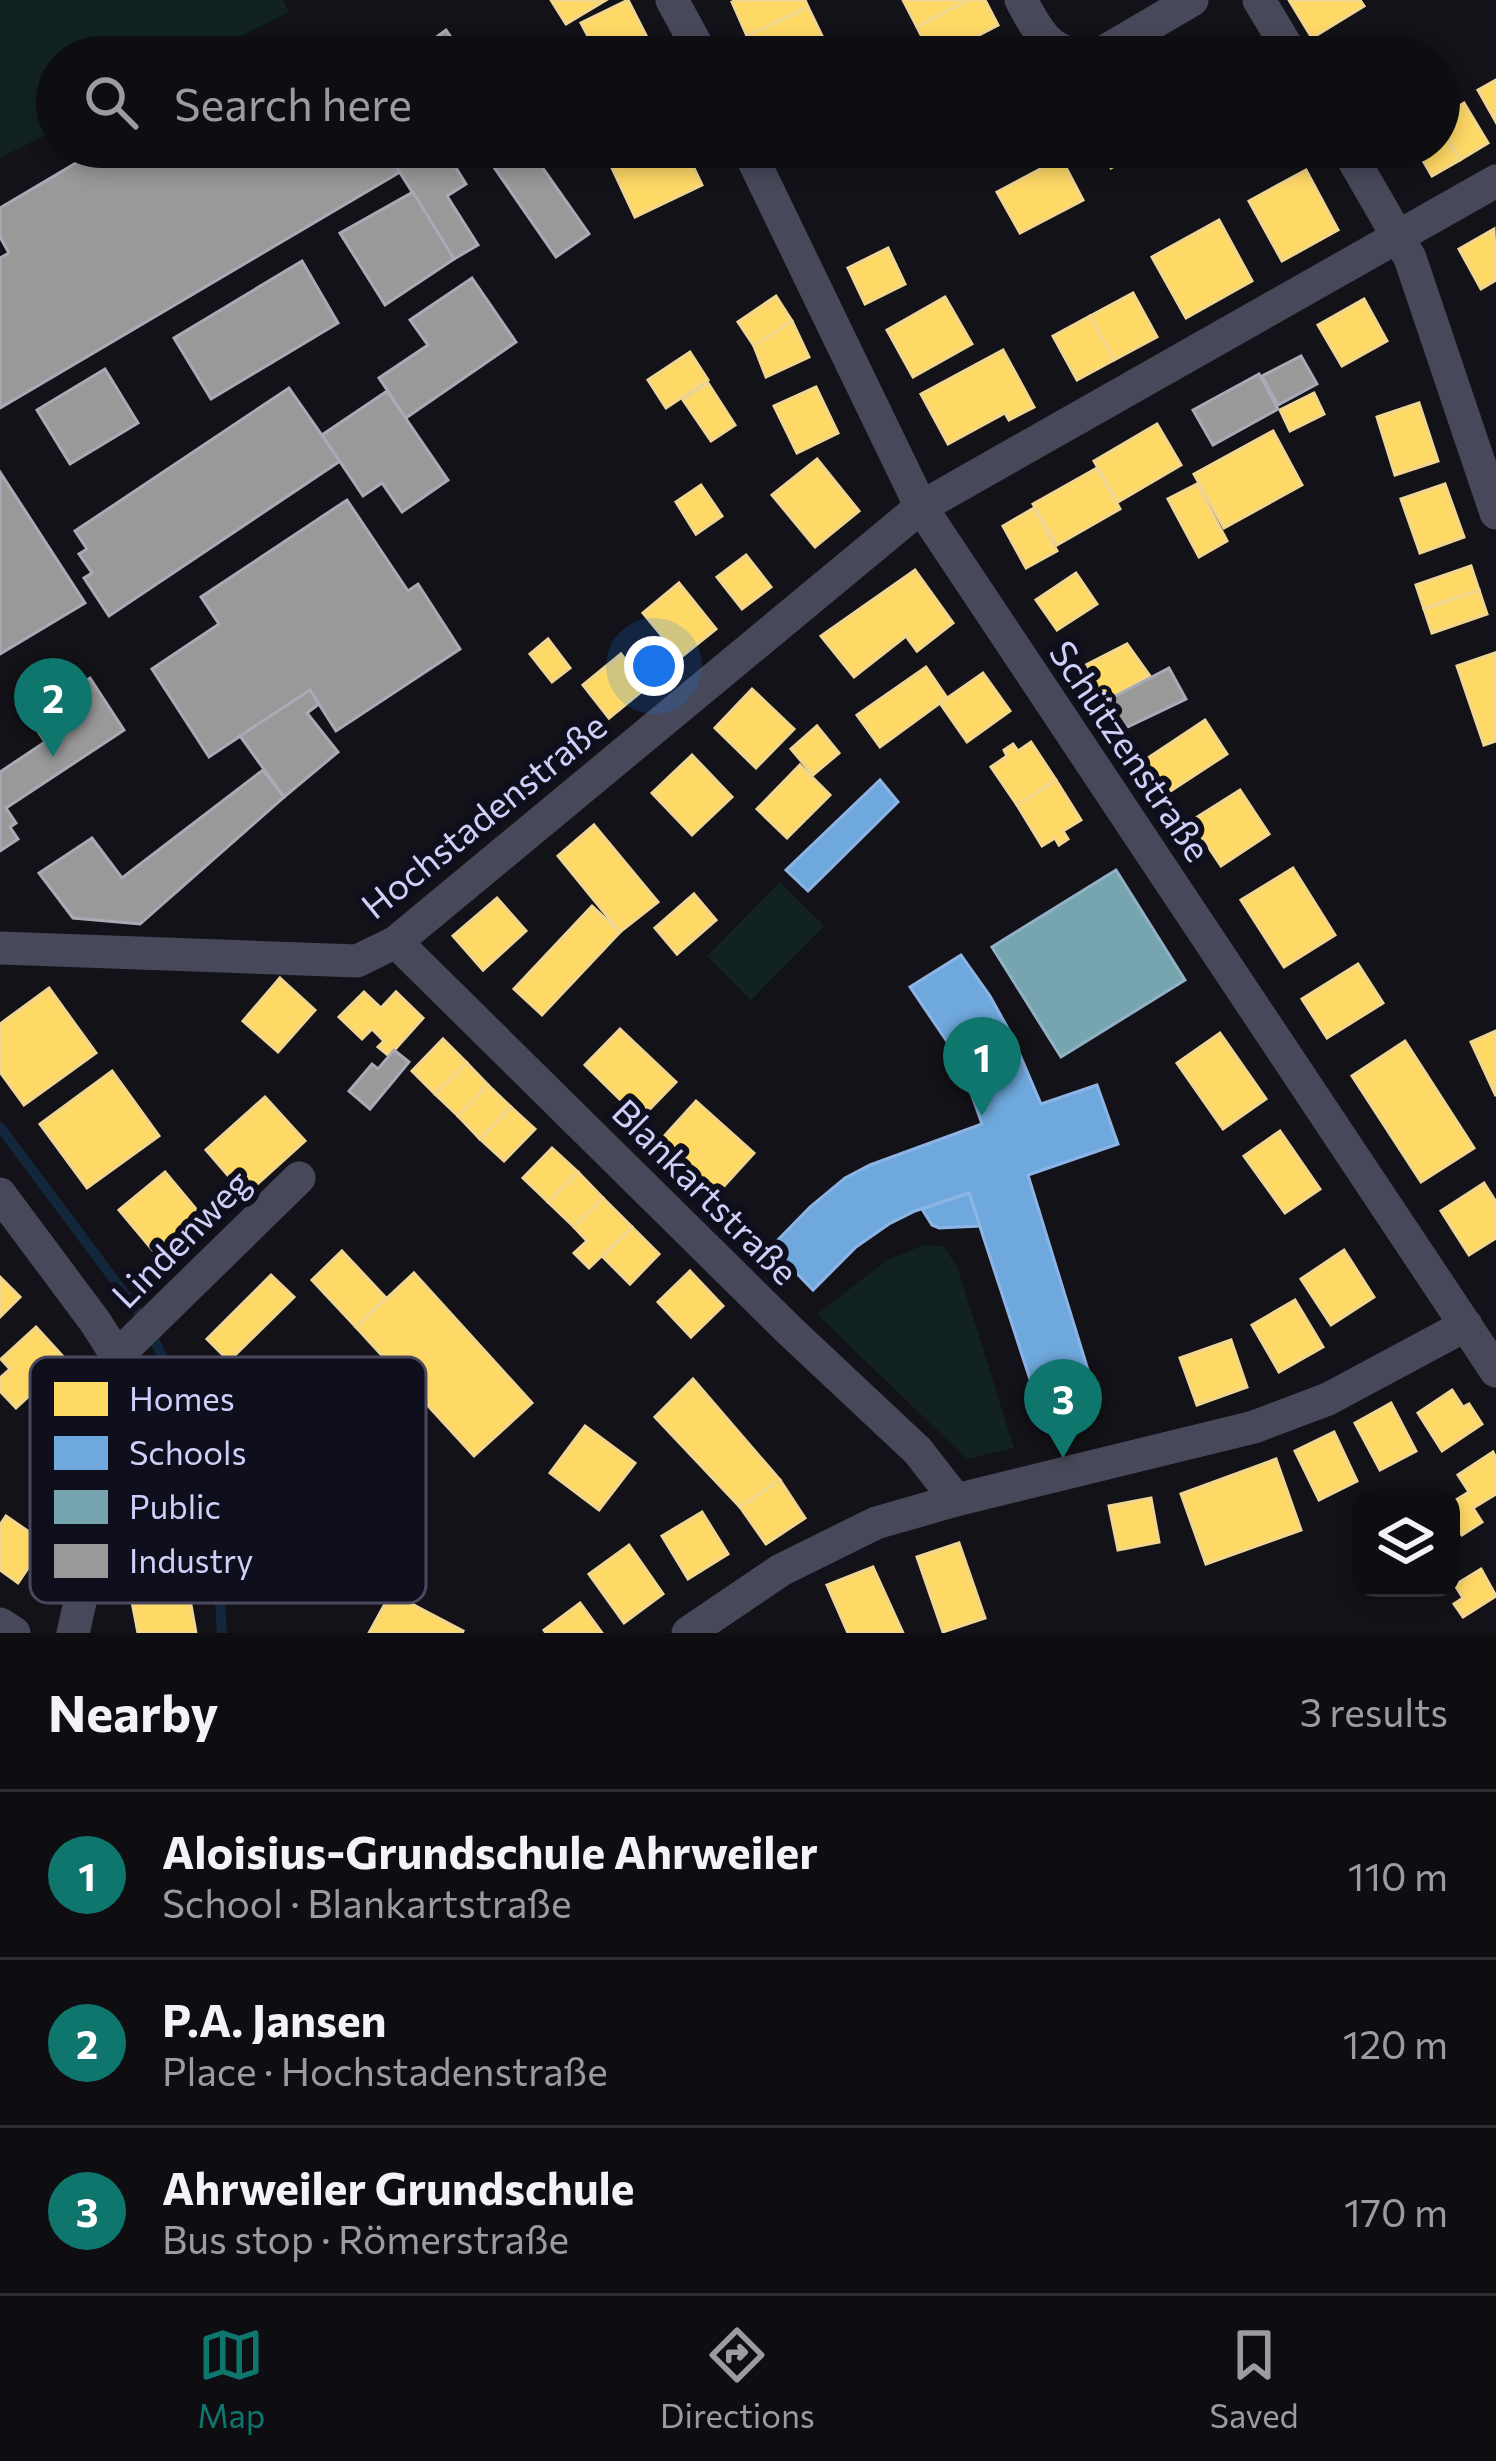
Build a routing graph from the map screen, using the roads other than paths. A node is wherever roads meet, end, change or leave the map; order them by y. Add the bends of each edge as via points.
1 (672, 0) edge
2 (1021, 0) edge
3 (1192, 0) edge
4 (1259, 0) edge
5 (692, 36) edge
6 (1043, 36) edge
7 (1131, 36) edge
8 (1280, 36) edge
9 (757, 168) edge
10 (1359, 168) edge
11 (1496, 181) edge
12 (1400, 237) junction
13 (921, 507) junction
14 (1496, 513) edge
15 (396, 942) junction
16 (0, 948) edge
17 (298, 1178) dead end
18 (0, 1194) edge
19 (1466, 1325) junction
20 (138, 1336) junction
21 (134, 1357) edge
22 (1496, 1371) edge
23 (956, 1500) junction
24 (80, 1603) edge
25 (0, 1624) edge
26 (14, 1633) edge
27 (73, 1633) edge
28 (688, 1633) edge

1 - 5 street
2 - 6 street
3 - 7 street
4 - 8 street
9 - 13 street, Schützenstraße
10 - 12 street
11 - 12 street, Hochstadenstraße
12 - 13 street, Hochstadenstraße
12 - 14 street
13 - 15 street, Hochstadenstraße
13 - 19 street, Schützenstraße
15 - 16 street, Hochstadenstraße via 357,961
15 - 23 street, Blankartstraße via 918,1451
17 - 20 street, Lindenweg
18 - 20 street via 96,1323
19 - 22 street, Schützenstraße
19 - 23 street via 1328,1399 1254,1427
20 - 21 street
23 - 28 street via 876,1523 781,1570
24 - 27 street
25 - 26 street

